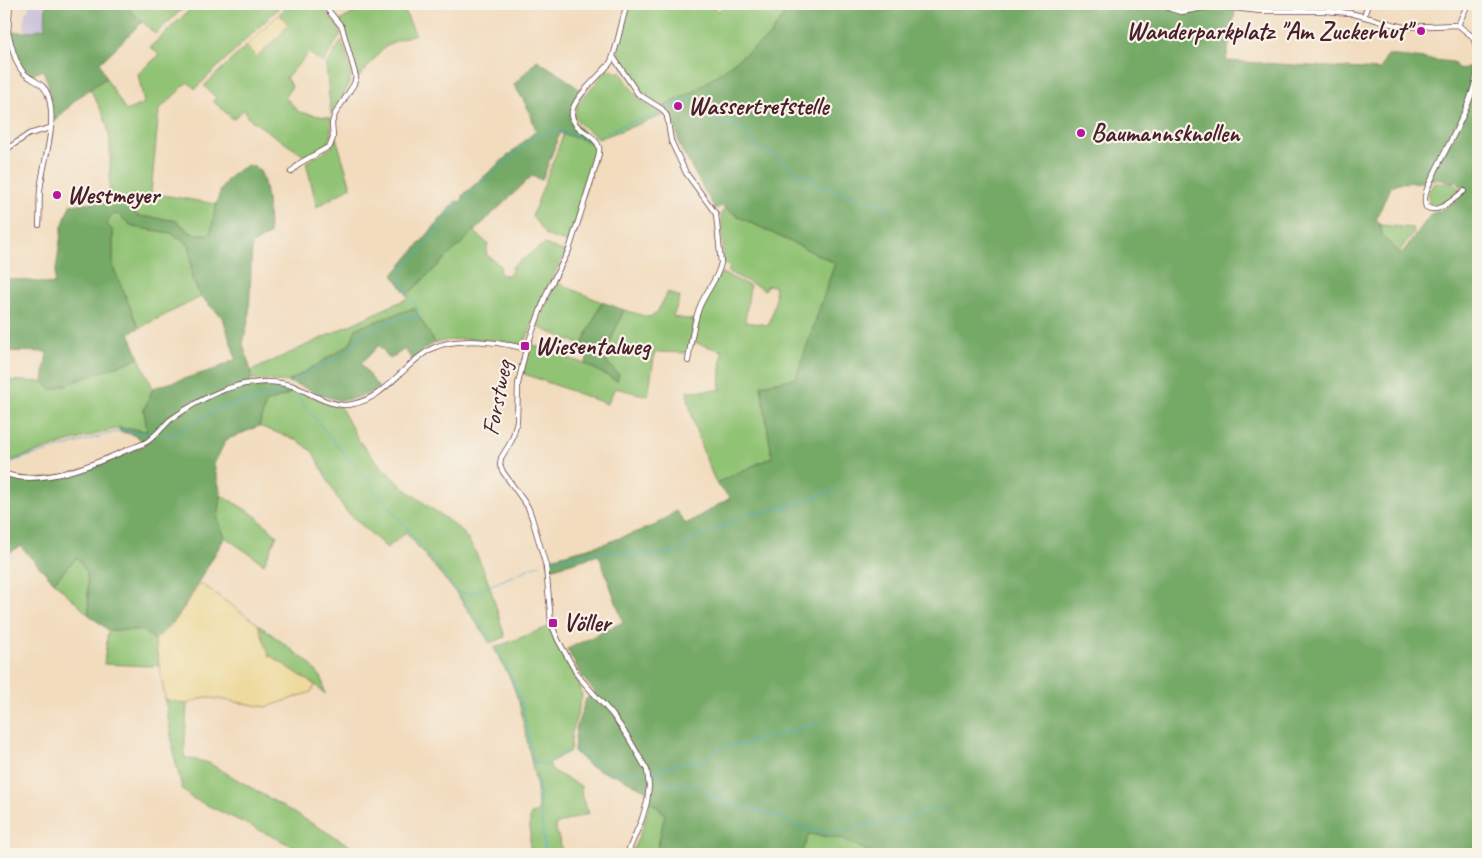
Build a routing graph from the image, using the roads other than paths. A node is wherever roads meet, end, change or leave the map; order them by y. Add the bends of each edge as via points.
1 (10, 4) edge
2 (323, 4) edge
3 (627, 4) edge
4 (1161, 4) edge
5 (1368, 4) edge
6 (1468, 4) edge
7 (1364, 16) junction
8 (1458, 25) junction
9 (8, 33) junction
10 (1476, 38) edge
11 (4, 41) edge
12 (614, 58) junction
13 (50, 128) junction
14 (4, 151) edge
15 (291, 172) dead end
16 (1464, 191) dead end
17 (39, 225) dead end
18 (526, 349) junction
19 (688, 361) dead end
20 (4, 473) edge
21 (627, 854) edge

1 - 9 street
2 - 15 street via 342,27 356,77 335,114 330,146
3 - 12 street
4 - 7 street via 1180,12 1214,6 1261,11 1336,11
5 - 7 street
6 - 8 street
7 - 8 street via 1402,27
8 - 10 street
9 - 11 street
9 - 13 street via 17,64 24,74 44,86 48,95
10 - 16 street via 1475,90 1427,188 1424,202 1426,207 1438,209
12 - 18 street, Forstweg via 580,96 572,110 575,124 597,143 599,153 569,250 548,290
12 - 19 street via 638,94 665,113 671,141 686,172 716,214 720,270 700,306
13 - 14 street via 29,134
13 - 17 street via 40,191
18 - 20 street via 488,343 441,344 417,358 379,393 353,404 331,403 290,386 244,384 192,404 147,441 104,460 34,478
18 - 21 street, Forstweg via 518,384 515,430 500,465 532,518 546,566 551,623 558,640 575,671 612,714 647,770 650,786 647,802

